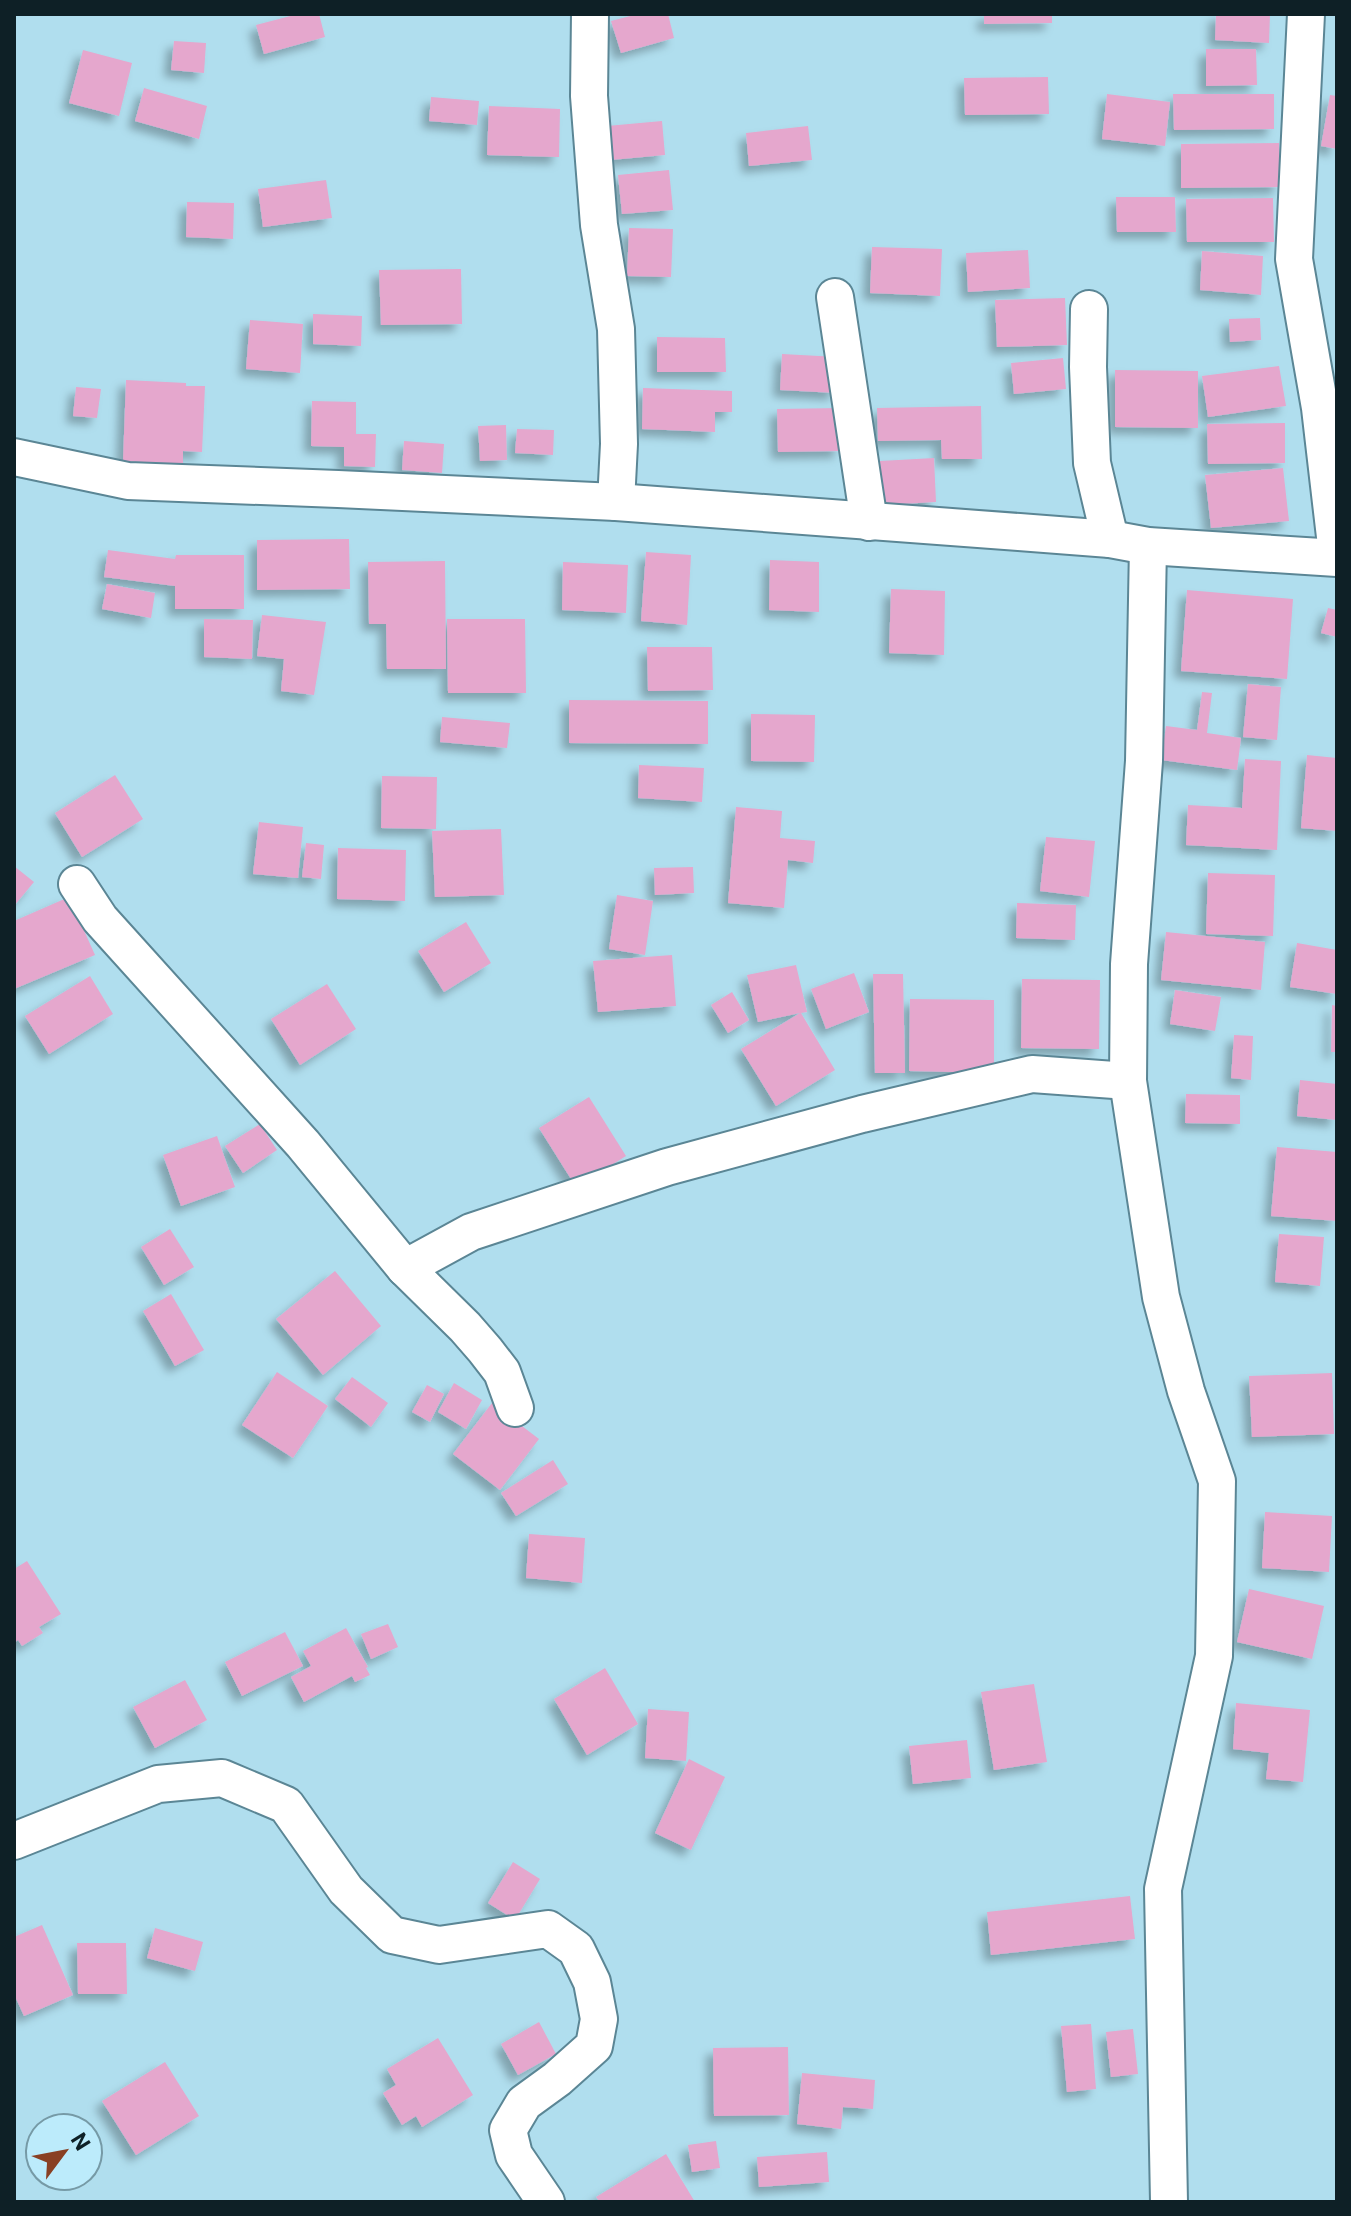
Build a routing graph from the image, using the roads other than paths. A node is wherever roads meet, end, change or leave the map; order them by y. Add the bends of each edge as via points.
1 (590, 14) edge
2 (1306, 14) edge
3 (835, 297) dead end
4 (1089, 309) dead end
5 (14, 457) edge
6 (616, 502) junction
7 (869, 522) junction
8 (1110, 539) junction
9 (1148, 546) junction
10 (1337, 556) edge
11 (77, 884) dead end
12 (1128, 1081) junction
13 (405, 1268) junction
14 (515, 1408) dead end
15 (14, 1841) edge
16 (546, 2202) edge
17 (1169, 2202) edge

1 - 6 street via 597,210 616,329
2 - 10 street via 1294,259 1320,408
3 - 7 street
4 - 8 street via 1092,463
5 - 6 street via 128,481
6 - 7 street
7 - 8 street
8 - 9 street
9 - 10 street
9 - 12 street via 1144,761 1129,964
11 - 13 street via 100,919 303,1144
12 - 13 street via 1032,1074 862,1114 667,1167 471,1232
12 - 17 street via 1161,1297 1217,1481 1214,1656 1163,1889
13 - 14 street via 485,1350 502,1372
15 - 16 street via 158,1784 222,1778 286,1805 346,1890 392,1935 439,1945 548,1929 576,1949 592,1982 599,2019 594,2046 524,2103 508,2130 514,2155

